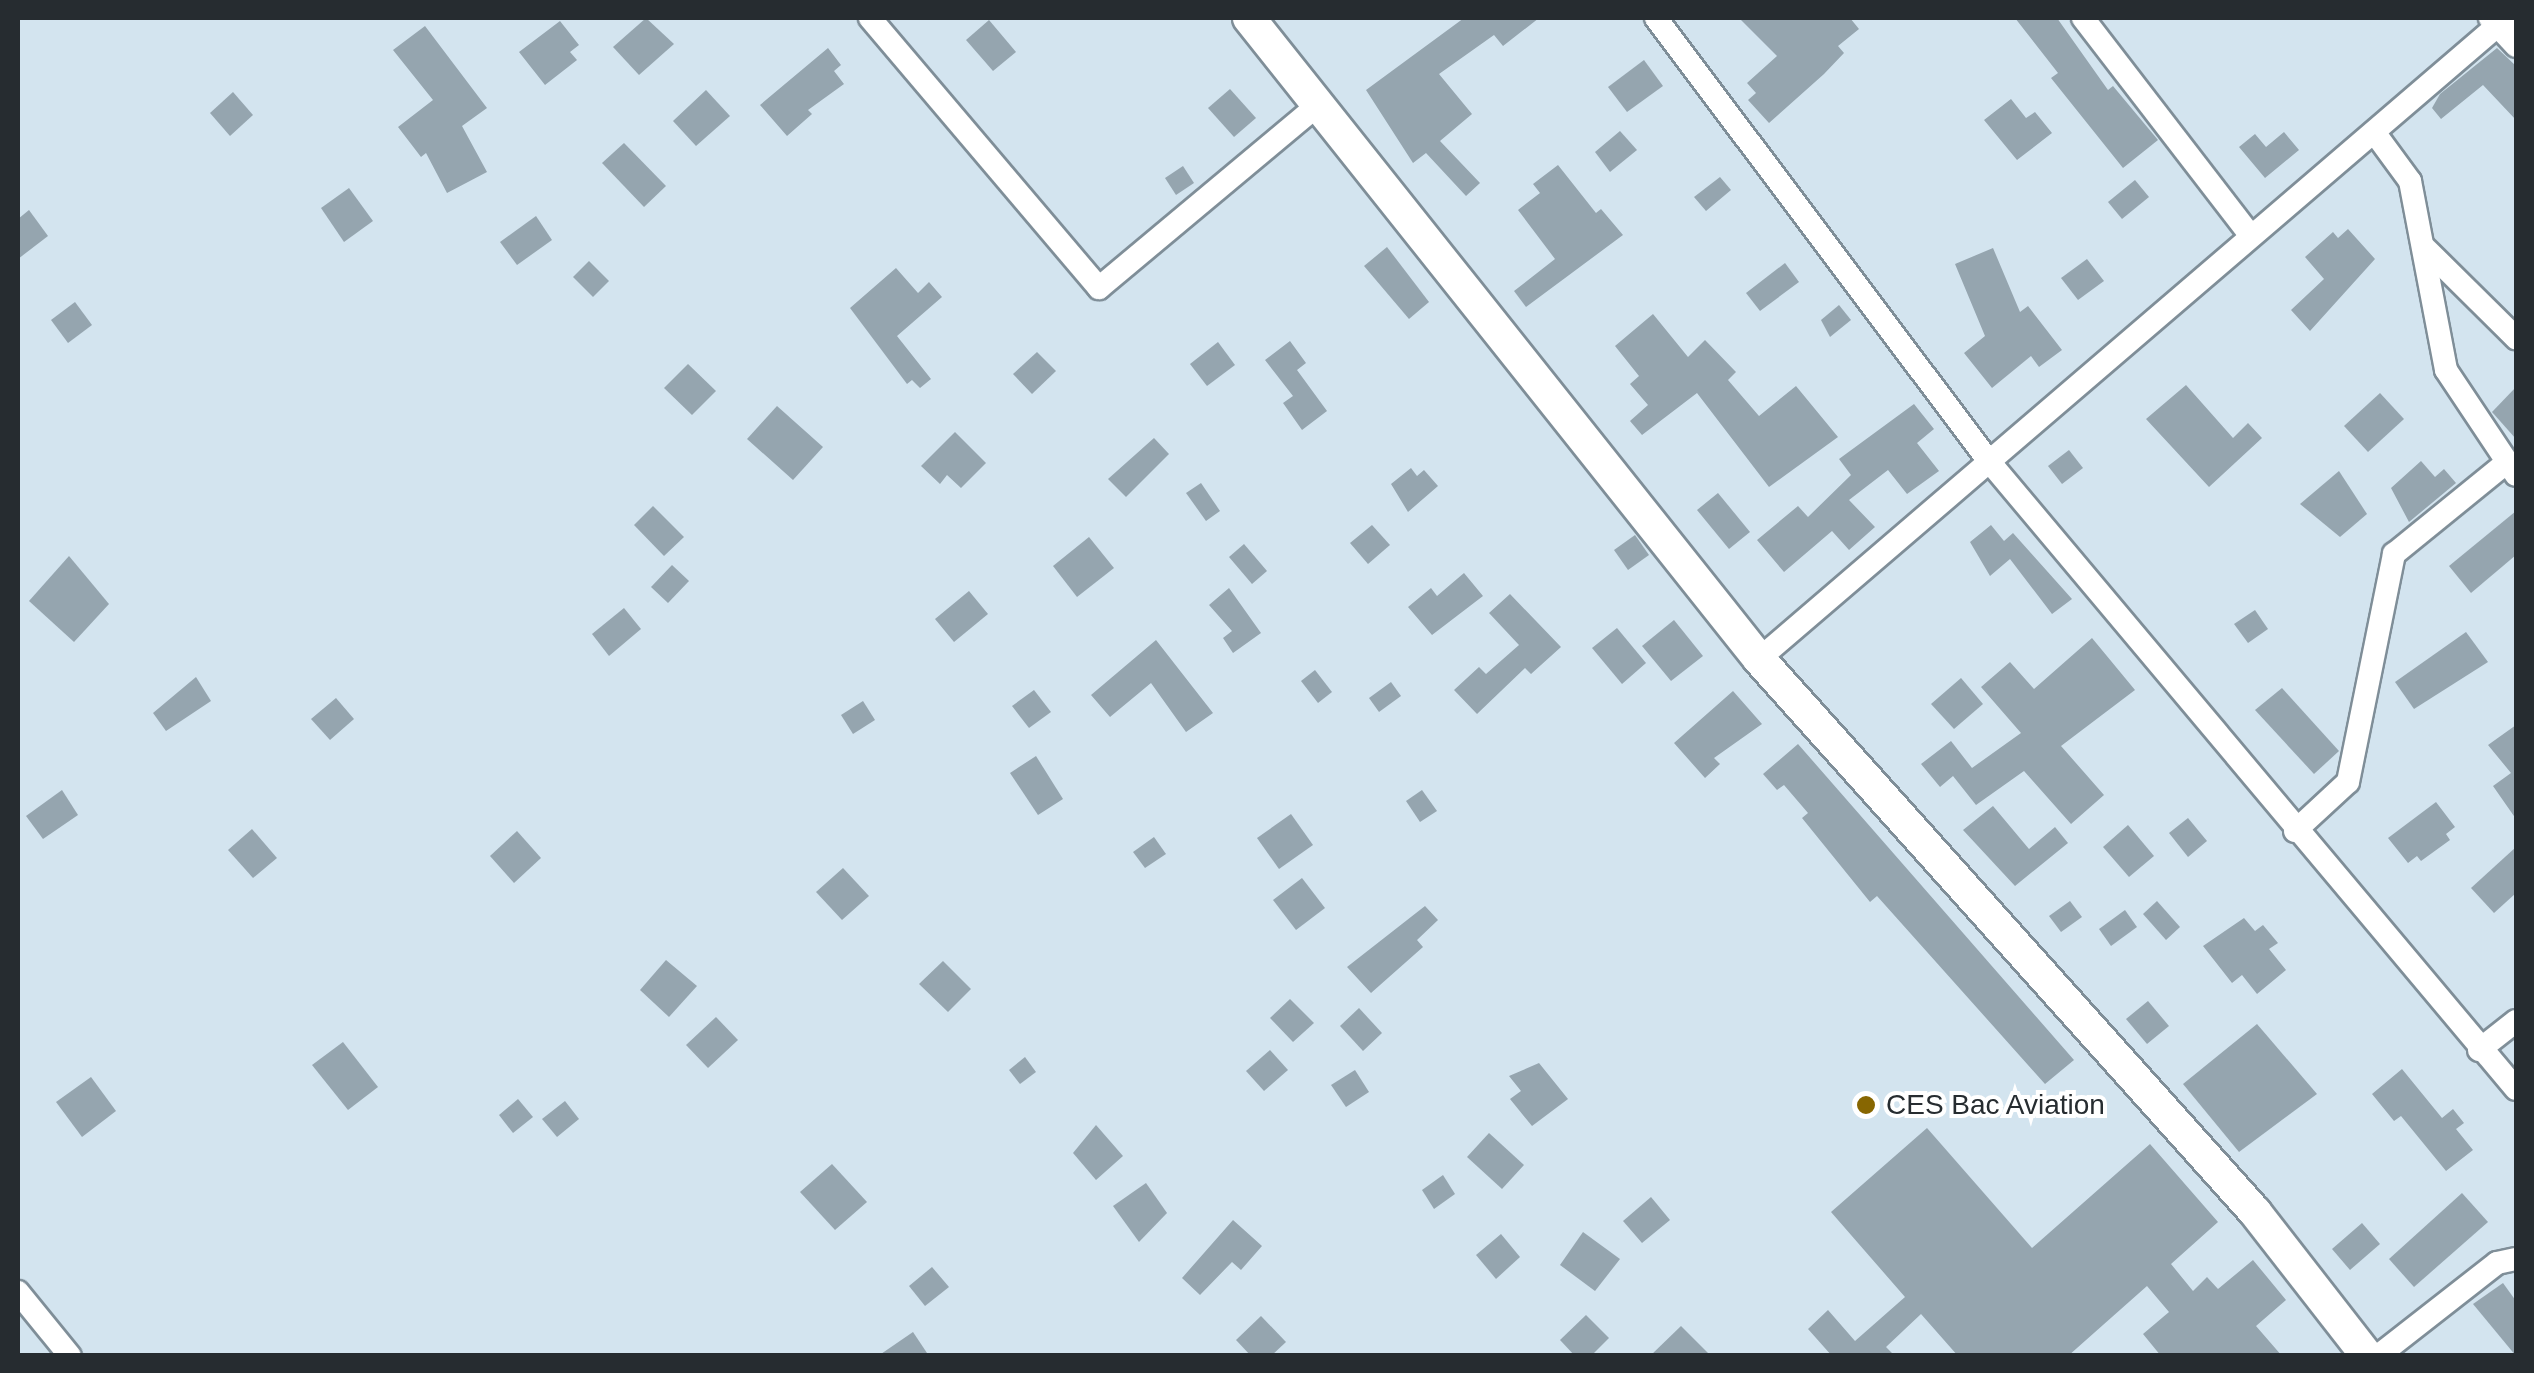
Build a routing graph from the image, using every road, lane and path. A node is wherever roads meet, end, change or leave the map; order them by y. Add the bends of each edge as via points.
1 (870, 18) edge
2 (1250, 18) edge
3 (1656, 18) edge
4 (2083, 18) edge
5 (2501, 22) edge
6 (2516, 46) edge
7 (1320, 103) junction
8 (2374, 132) junction
9 (2251, 236) junction
10 (2426, 249) junction
11 (2516, 338) edge
12 (1988, 460) junction
13 (2511, 469) edge
14 (1759, 659) junction
15 (2295, 831) junction
16 (2516, 1021) edge
17 (2479, 1050) junction
18 (2516, 1089) edge
19 (2516, 1259) edge
20 (18, 1292) edge
21 (70, 1356) edge
22 (2366, 1356) edge
23 (2378, 1356) edge

1 - 7 street via 1099,288
2 - 7 street
3 - 12 street
4 - 9 street
5 - 6 street
5 - 8 street
7 - 14 street
8 - 9 street
8 - 10 street via 2410,181
9 - 12 street
10 - 11 street
10 - 13 street via 2446,370
12 - 14 street
12 - 15 street
13 - 15 street via 2394,554 2348,782
14 - 22 street via 2255,1212
15 - 17 street
16 - 17 street
17 - 18 street
19 - 23 street via 2497,1263
20 - 21 street

